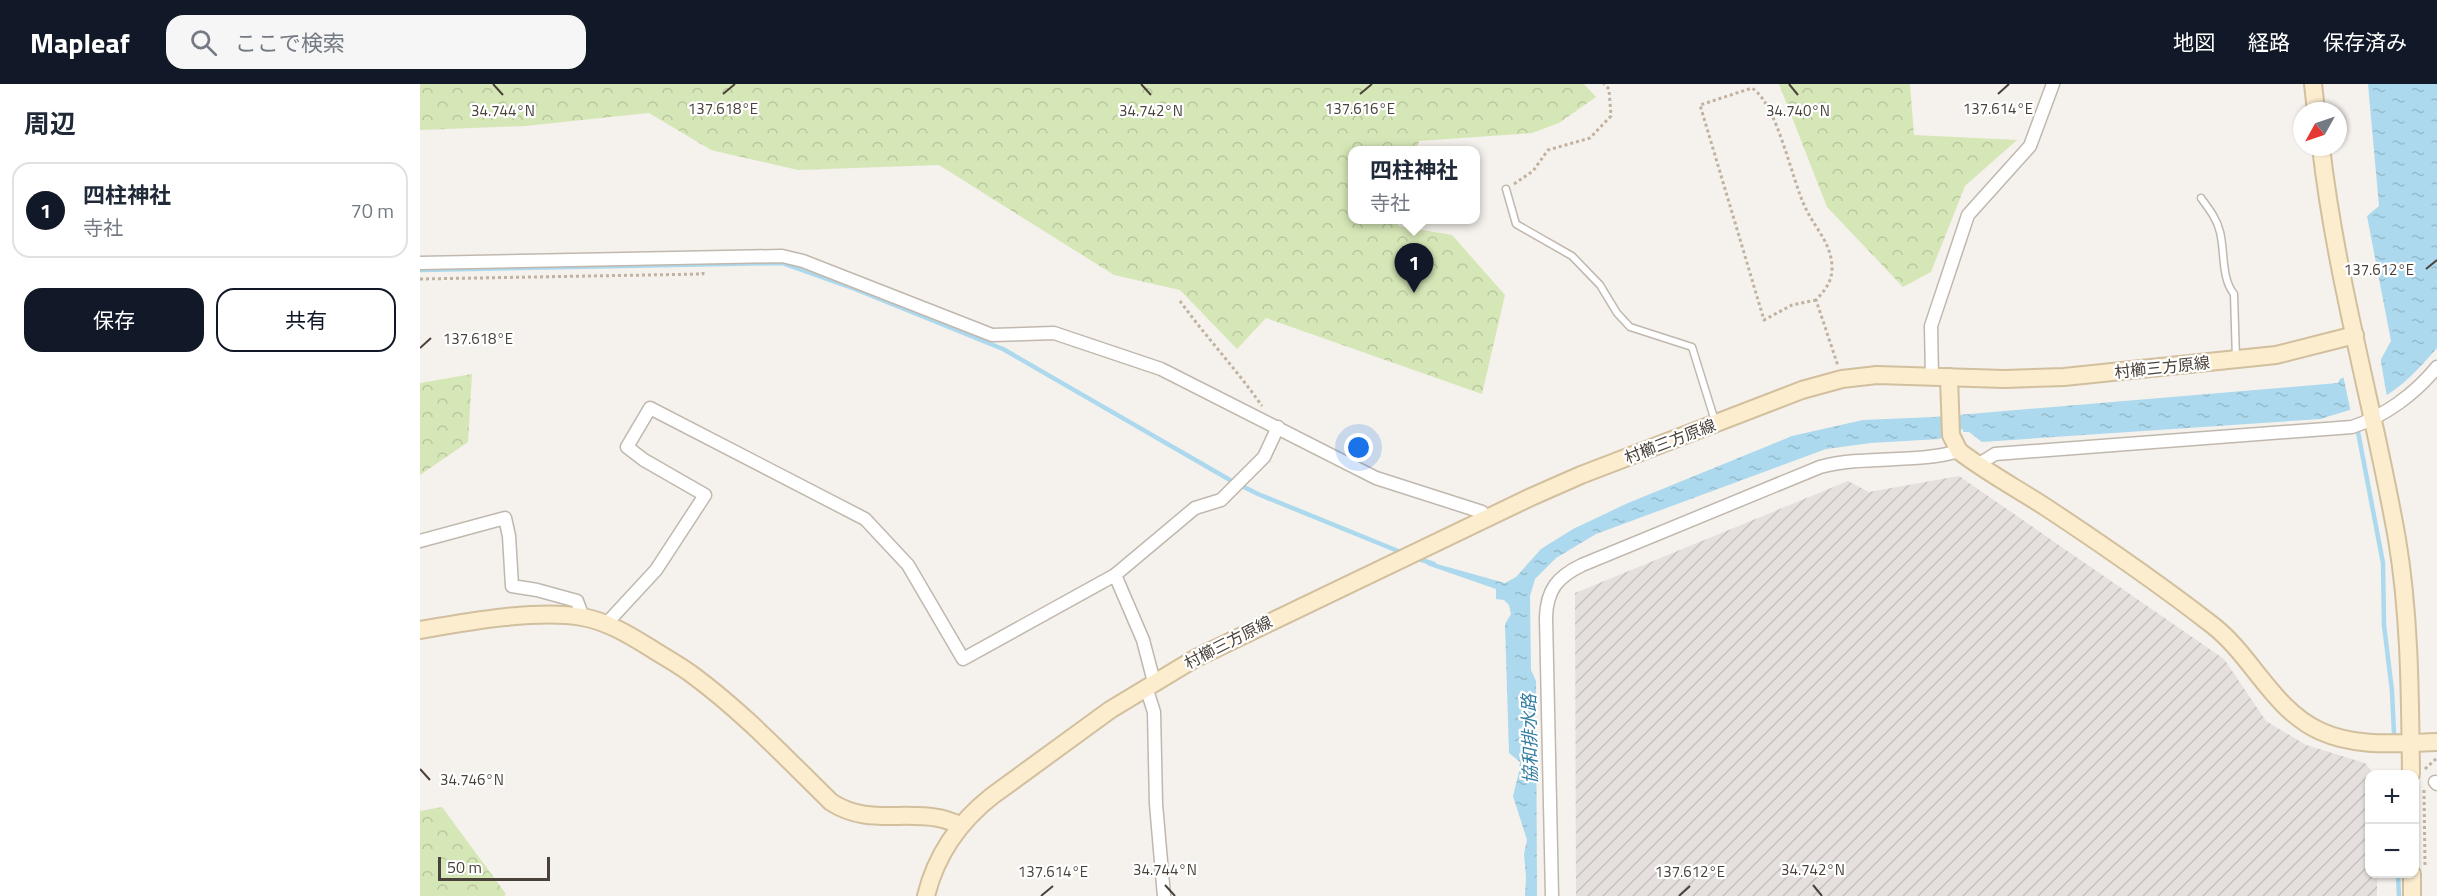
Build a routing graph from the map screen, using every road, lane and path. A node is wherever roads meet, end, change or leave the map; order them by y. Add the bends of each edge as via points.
1 (1604, 84) edge
2 (2053, 84) edge
3 (2313, 84) edge
4 (2315, 102) edge
5 (2321, 156) edge
6 (1506, 189) joint
7 (2201, 198) dead end
8 (420, 263) edge
9 (703, 274) dead end
10 (420, 279) edge
11 (1816, 300) junction
12 (1180, 302) dead end
13 (2355, 335) junction
14 (2236, 360) junction
15 (2437, 367) edge
16 (1842, 379) junction
17 (1944, 382) junction
18 (2372, 416) junction
19 (1716, 423) junction
20 (1278, 427) junction
21 (1959, 451) junction
22 (1979, 464) junction
23 (1486, 518) junction
24 (420, 541) edge
25 (1115, 575) junction
26 (583, 617) junction
27 (606, 624) junction
28 (420, 630) edge
29 (1150, 684) junction
30 (2437, 742) edge
31 (2411, 743) junction
32 (2437, 758) edge
33 (2426, 779) edge
34 (961, 825) junction
35 (2419, 873) edge
36 (2417, 878) edge
37 (926, 896) edge
38 (1164, 896) edge
39 (1552, 896) edge
40 (2412, 896) edge

1 - 6 path via 1609,89 1611,116 1590,138 1548,150 1533,171
2 - 17 street via 2030,146 1968,215 1931,326
3 - 4 main road
5 - 13 main road
6 - 19 lane via 1516,224 1572,256 1600,285 1630,327 1692,347
7 - 14 lane via 2220,232 2228,286 2234,294
8 - 20 street via 782,256 992,335 1054,333 1161,369
9 - 10 path
11 - 11 path via 1828,286 1832,266 1827,247 1806,210 1760,93 1752,88 1700,105 1764,320 1792,305
11 - 16 path
12 - 20 path
13 - 14 main road, 村櫛三方原線 via 2291,352
13 - 18 main road
14 - 17 main road, 村櫛三方原線 via 2044,378
15 - 18 street via 2410,394
16 - 17 main road, 村櫛三方原線 via 1877,375
16 - 19 main road, 村櫛三方原線
17 - 21 main road via 1951,435
18 - 22 street via 2352,427 1995,454
18 - 31 main road via 2402,579 2410,660
19 - 23 main road, 村櫛三方原線 via 1572,478
20 - 23 street via 1376,478 1482,512
20 - 25 street via 1264,457 1232,491 1221,500 1195,508
21 - 22 main road
21 - 39 street via 1942,456 1820,467 1582,565 1553,585 1545,617
22 - 31 main road via 2211,624 2237,648 2277,700 2304,722 2352,742
23 - 29 main road, 村櫛三方原線 via 1225,642
24 - 26 street via 505,518 512,586 577,601
25 - 27 street via 963,659 908,565 865,519 650,408 627,447 705,495 656,570
25 - 29 street via 1143,640
26 - 27 main road
26 - 28 main road via 532,616
27 - 34 main road via 694,676 846,812 938,818
29 - 34 main road, 村櫛三方原線 via 992,796
29 - 38 street
30 - 31 main road
31 - 33 main road
32 - 33 path
33 - 35 path
34 - 37 main road, 村櫛三方原線 via 937,863
36 - 40 main road

